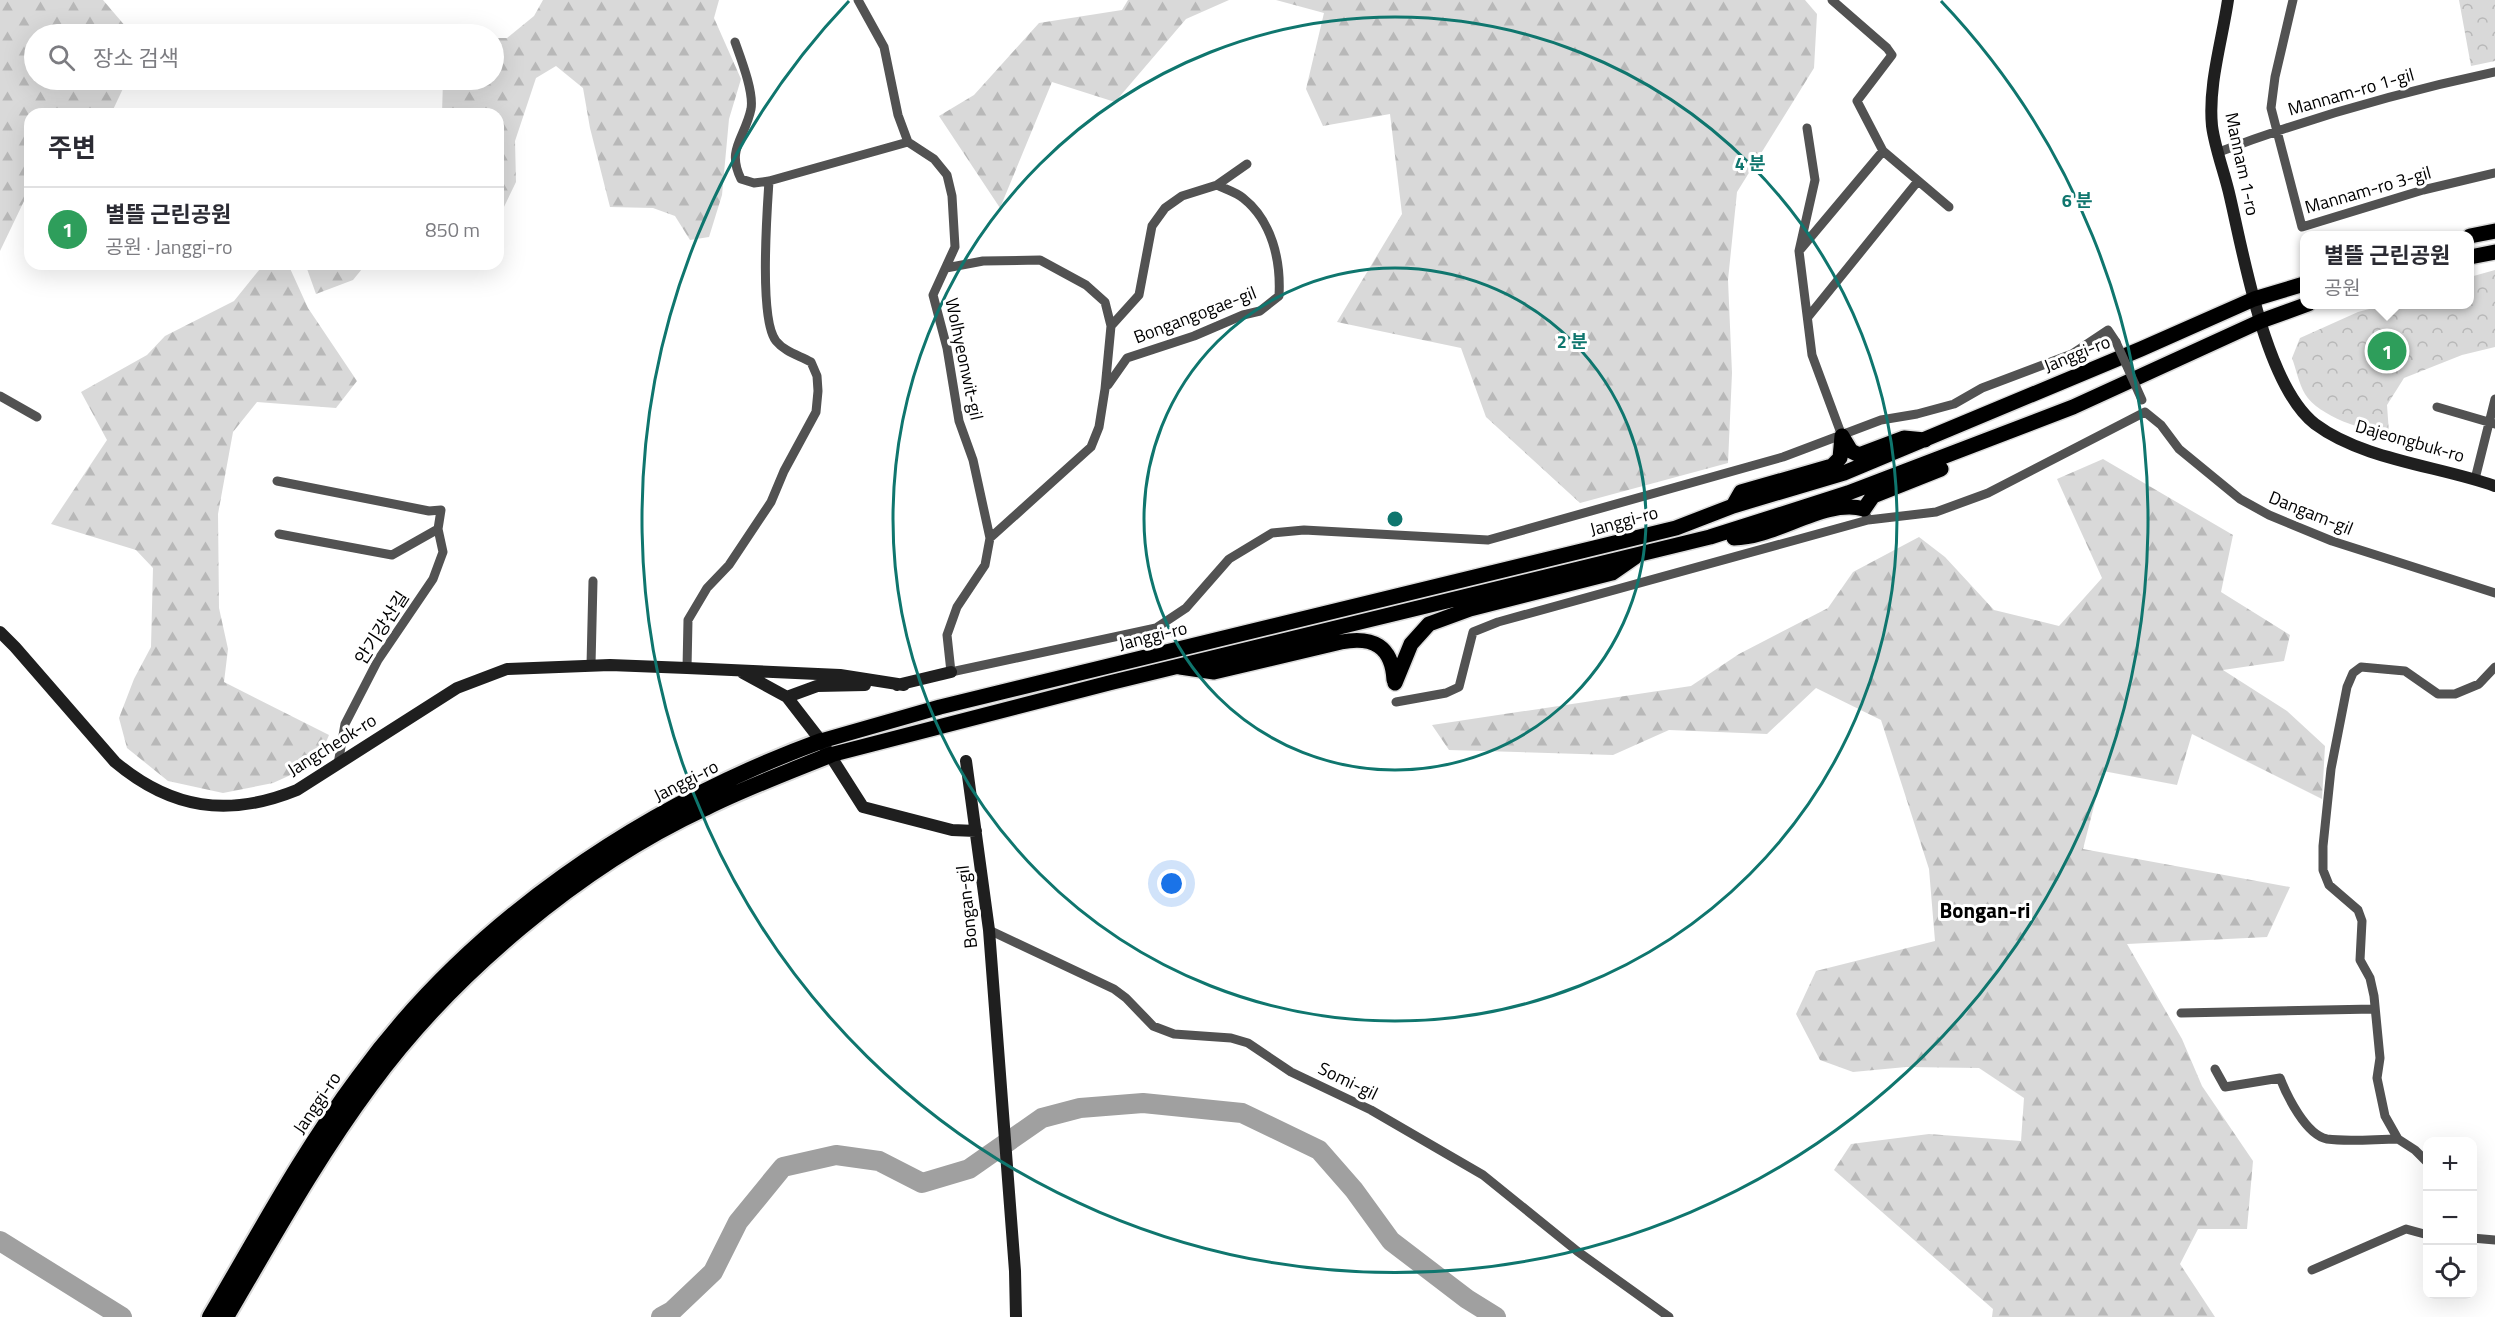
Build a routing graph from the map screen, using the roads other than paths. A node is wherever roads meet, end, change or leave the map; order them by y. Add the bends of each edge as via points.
1 (858, 0) edge
2 (1832, 0) edge
3 (2228, 0) edge
4 (2293, 0) edge
5 (735, 42) dead end
6 (2495, 72) edge
7 (1807, 128) dead end
8 (2276, 130) junction
9 (908, 142) junction
10 (1883, 151) junction
11 (2219, 152) junction
12 (1247, 164) dead end
13 (2495, 173) edge
14 (769, 181) junction
15 (1918, 181) junction
16 (1217, 185) junction
17 (1949, 207) dead end
18 (2495, 231) edge
19 (2474, 235) edge
20 (1799, 251) junction
21 (2495, 252) edge
22 (2474, 256) edge
23 (946, 268) junction
24 (2300, 285) edge
25 (2254, 299) junction
26 (2300, 307) edge
27 (1808, 317) junction
28 (2261, 321) junction
29 (1111, 326) junction
30 (1105, 388) junction
31 (0, 396) edge
32 (2495, 399) edge
33 (2073, 407) junction
34 (2437, 407) dead end
35 (2145, 412) junction
36 (37, 417) dead end
37 (2492, 423) edge
38 (1842, 436) junction
39 (1928, 440) junction
40 (2475, 479) junction
41 (277, 482) dead end
42 (2495, 486) edge
43 (1733, 506) junction
44 (1866, 515) junction
45 (438, 529) junction
46 (279, 534) dead end
47 (1710, 537) junction
48 (990, 538) junction
49 (1641, 553) junction
50 (593, 581) dead end
51 (2495, 593) edge
52 (0, 632) edge
53 (591, 665) junction
54 (1178, 666) junction
55 (2495, 667) edge
56 (687, 668) junction
57 (739, 672) junction
58 (951, 672) junction
59 (904, 685) junction
60 (787, 698) junction
61 (1396, 702) dead end
62 (825, 748) junction
63 (966, 761) dead end
64 (339, 764) junction
65 (976, 831) junction
66 (988, 930) junction
67 (2374, 1009) junction
68 (2181, 1013) dead end
69 (2215, 1069) dead end
70 (2398, 1139) junction
71 (2423, 1159) edge
72 (2423, 1234) edge
73 (2477, 1238) edge
74 (2495, 1240) edge
75 (2312, 1270) dead end
76 (234, 1291) junction
77 (210, 1317) edge
78 (226, 1317) edge
79 (1016, 1317) edge
80 (1669, 1317) edge

1 - 9 street via 884,47 898,115
2 - 10 street via 1892,55 1857,101
3 - 11 street, Mannam 1-ro via 2212,95 2212,127
4 - 8 street, Mannam-ro 3-gil via 2271,96
5 - 14 street via 751,108 736,147 734,164 741,179 754,183
6 - 8 street, Mannam-ro 1-gil
7 - 20 street via 1815,180
8 - 11 street, Mannam-ro 1-gil
8 - 13 street, Mannam-ro 3-gil via 2302,227 2401,196
9 - 14 street
9 - 23 street, Wolhyeonwit-gil via 934,159 947,175 955,247
10 - 15 street
10 - 20 street
11 - 25 street, Mannam 1-ro
12 - 16 street, Bongangogae-gil
14 - 56 street via 765,292 769,325 774,339 786,350 811,362 817,384 816,412 771,502 729,565 695,606 688,620
15 - 17 street
15 - 27 street
16 - 29 street, Bongangogae-gil via 1182,196 1165,208 1152,226 1139,295
16 - 30 street, Bongangogae-gil via 1242,197 1266,224 1277,260 1279,296 1260,311 1127,358
18 - 19 main road
20 - 27 street
21 - 22 main road
23 - 29 street via 984,261 1040,260 1086,285 1105,302
23 - 48 street, Wolhyeonwit-gil via 933,295 947,348 959,421 974,460
24 - 25 main road, Janggi-ro
25 - 28 street, Dajeongbuk-ro
25 - 39 main road, Janggi-ro
26 - 28 main road, Janggi-ro
27 - 38 street via 1812,355
28 - 33 main road, Janggi-ro
28 - 40 street, Dajeongbuk-ro via 2285,385 2314,423 2357,447
29 - 30 street, Bongangogae-gil
30 - 48 street, Bongangogae-gil via 1099,427 1091,447
31 - 36 street
32 - 37 street
33 - 44 main road via 2056,423 1873,496
33 - 47 main road, Janggi-ro via 1848,493
34 - 37 street
35 - 38 street, bridge via 2108,330 2072,354 1982,388 1954,404 1881,420
35 - 44 street via 1988,493 1936,512
35 - 51 street, Dangam-gil via 2180,449 2240,499 2269,516 2331,541
37 - 40 street
38 - 39 main road via 1851,451 1859,455 1904,438
38 - 43 main road via 1840,458 1832,466 1741,492
38 - 58 street via 1783,457 1488,540 1304,530 1272,533 1229,559 1186,608 1156,628
39 - 43 main road, Janggi-ro via 1844,473
40 - 42 street, Dajeongbuk-ro
41 - 45 street, 안기강산길 via 429,512 441,510
43 - 62 main road, Janggi-ro via 1676,528 1608,546 940,707
44 - 47 main road via 1853,506 1836,508 1740,538
44 - 61 street via 1498,622 1473,632 1459,687
45 - 46 street via 392,555
45 - 64 street, 안기강산길 via 443,552 433,579 378,660 345,724
47 - 49 main road, Janggi-ro
48 - 58 street, Wolhyeonwit-gil via 985,565 957,607 947,635
49 - 54 main road, Janggi-ro
49 - 54 main road via 1612,573 1470,609 1430,624 1411,644 1395,683 1393,661 1387,653 1362,640 1214,672
50 - 53 street
52 - 64 street, Jangcheok-ro via 115,762 164,795 209,806 246,803 297,790
53 - 56 street, Jangcheok-ro
53 - 64 street, Jangcheok-ro via 525,666 487,674 422,709
54 - 62 main road, Janggi-ro
55 - 67 street via 2479,684 2455,694 2438,693 2405,671 2361,667 2352,673 2347,687 2326,800 2324,870 2329,885 2358,910 2362,921 2360,960 2370,978
56 - 57 street, Jangcheok-ro
57 - 59 street, Jangcheok-ro via 840,675
57 - 60 street
58 - 59 street
59 - 60 street via 822,685
60 - 62 street
62 - 65 street via 863,807 952,830
62 - 76 highway, Janggi-ro via 763,764 640,827 519,910 449,972 358,1077 307,1152
63 - 65 street, Bongan-gil
65 - 66 street, Bongan-gil
66 - 79 street, Bongan-gil
66 - 80 street, Somi-gil via 1114,989 1163,1031 1248,1043 1291,1072 1401,1127 1483,1175 1577,1251
67 - 68 street
67 - 70 street via 2380,1058 2378,1093
69 - 70 street via 2225,1087 2280,1078 2304,1122 2325,1139
70 - 71 street
72 - 75 street via 2406,1229
73 - 74 street
76 - 77 highway, Janggi-ro
76 - 78 highway, Janggi-ro

